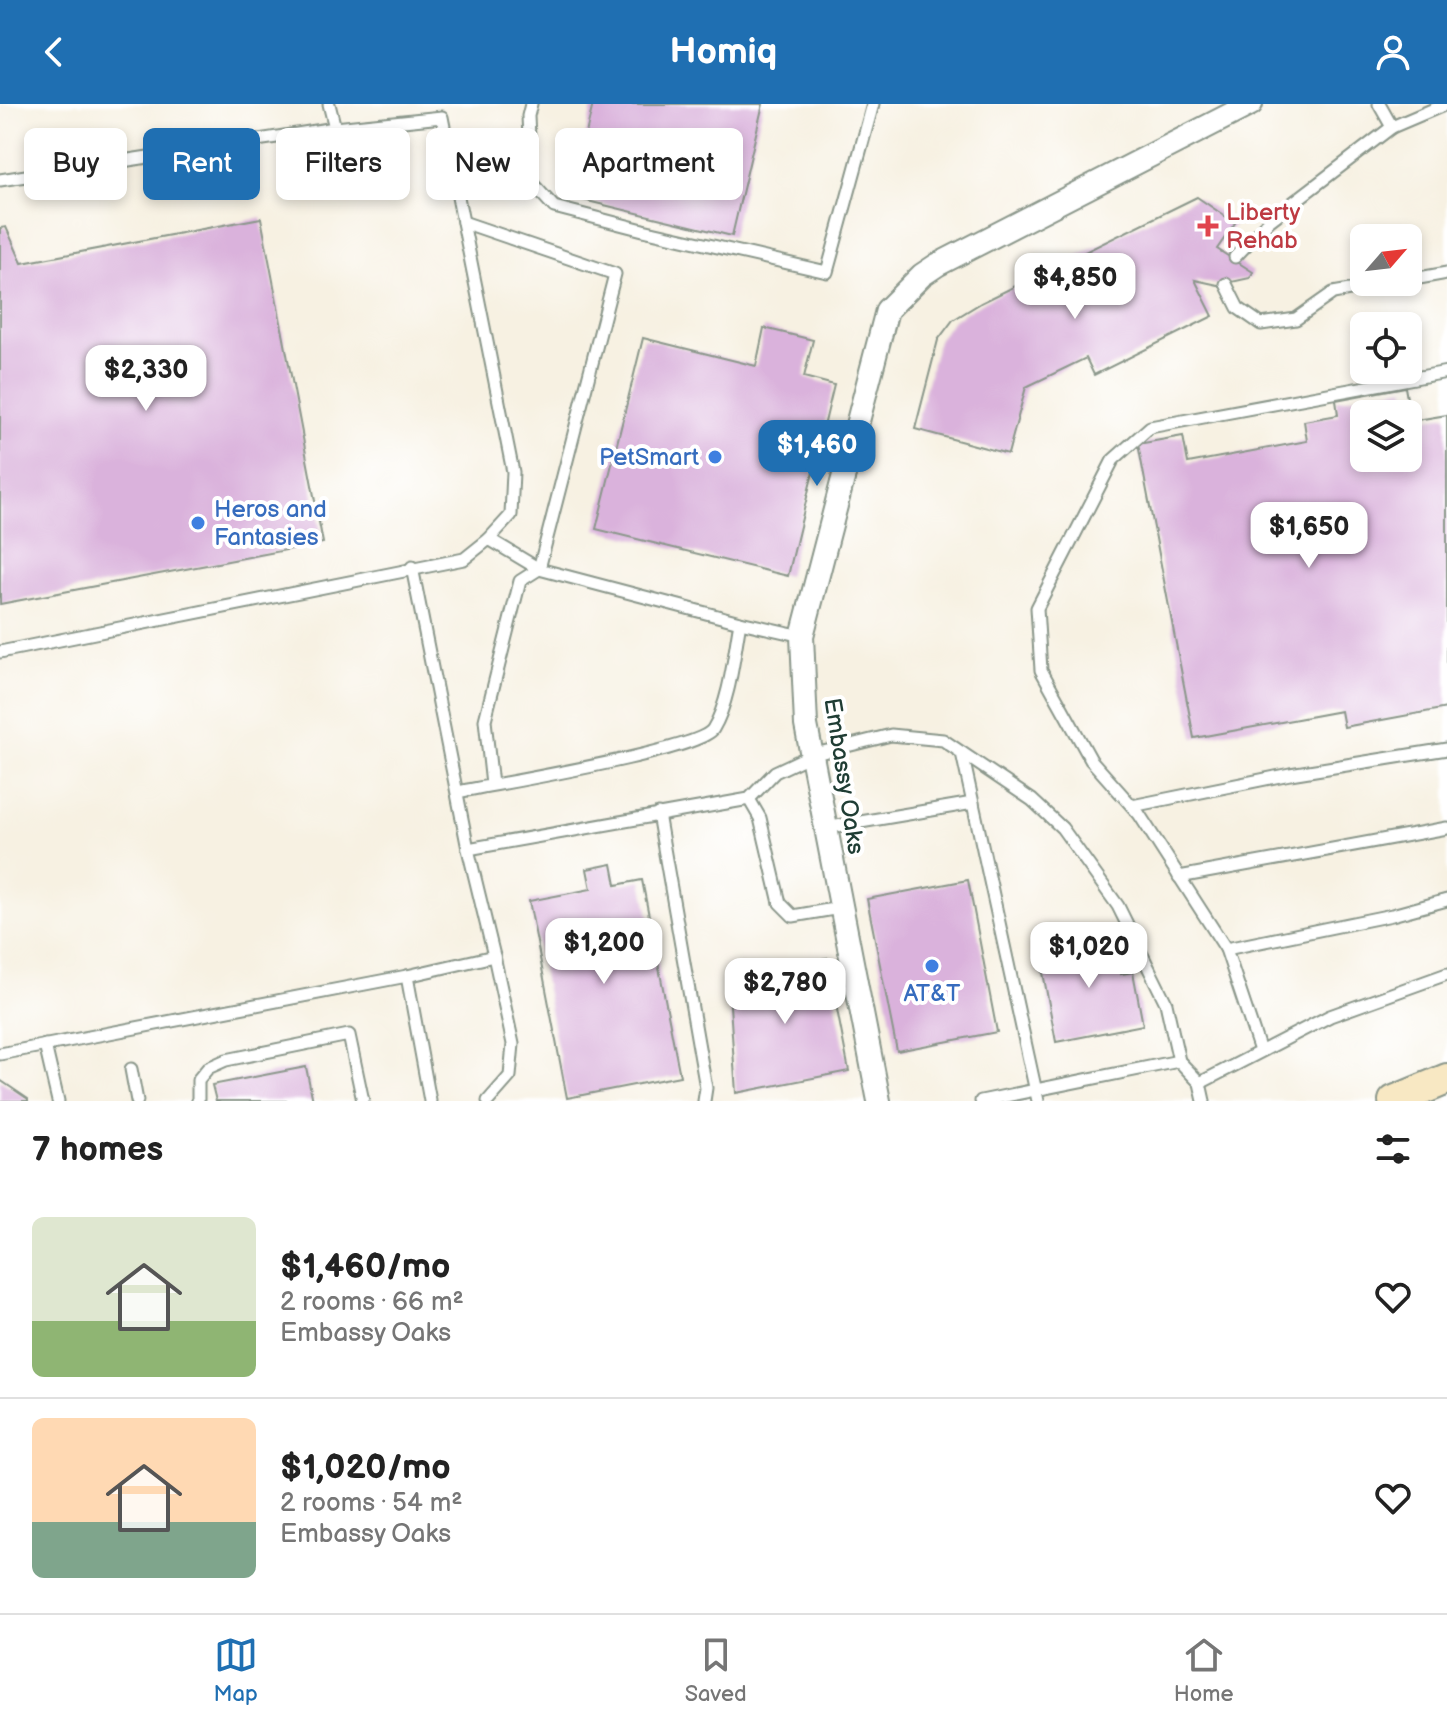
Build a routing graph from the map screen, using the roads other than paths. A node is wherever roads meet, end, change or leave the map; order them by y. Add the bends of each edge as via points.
1 (329, 104) edge
2 (449, 104) edge
3 (531, 104) edge
4 (873, 104) edge
5 (1251, 104) edge
6 (1379, 104) edge
7 (1446, 104) edge
8 (442, 117) junction
9 (1392, 127) junction
10 (335, 128) joint
11 (276, 137) edge
12 (0, 180) edge
13 (463, 222) junction
14 (1235, 257) dead end
15 (1447, 273) edge
16 (1422, 277) edge
17 (1226, 284) dead end
18 (1350, 290) edge
19 (1447, 372) edge
20 (489, 539) junction
21 (412, 567) junction
22 (539, 569) junction
23 (740, 622) junction
24 (802, 636) junction
25 (0, 652) edge
26 (1447, 749) edge
27 (962, 753) junction
28 (811, 755) junction
29 (492, 785) junction
30 (458, 792) junction
31 (749, 799) junction
32 (973, 803) junction
33 (1132, 806) junction
34 (658, 814) junction
35 (825, 828) junction
36 (1447, 828) edge
37 (468, 849) junction
38 (1179, 877) junction
39 (1447, 900) edge
40 (840, 908) junction
41 (1226, 949) junction
42 (494, 956) junction
43 (1447, 974) edge
44 (407, 976) junction
45 (45, 1045) junction
46 (1260, 1051) junction
47 (0, 1054) edge
48 (1179, 1061) junction
49 (131, 1069) dead end
50 (1447, 1079) edge
51 (1200, 1083) junction
52 (1036, 1095) edge
53 (58, 1101) edge
54 (137, 1101) edge
55 (198, 1101) edge
56 (363, 1101) edge
57 (430, 1101) edge
58 (488, 1101) edge
59 (704, 1101) edge
60 (879, 1101) edge
61 (981, 1101) edge
62 (1204, 1101) edge
63 (1394, 1101) edge

1 - 10 lane
2 - 8 lane
3 - 4 lane via 531,182 554,207 827,272
5 - 24 street, Embassy Oaks via 937,265 887,310
6 - 9 lane
7 - 9 lane
8 - 10 lane
8 - 13 lane
9 - 14 lane via 1269,221
11 - 12 lane
13 - 20 lane via 513,472 511,515
13 - 22 lane via 615,274
15 - 16 lane
17 - 18 lane via 1238,308 1261,324 1296,319 1333,293
19 - 33 lane via 1150,427 1113,460 1037,608 1041,670 1091,760
20 - 21 lane via 464,559
20 - 22 lane
21 - 25 lane
21 - 30 lane
22 - 23 lane
22 - 29 lane via 520,581 485,720
23 - 24 lane
23 - 29 lane via 723,708 711,732 650,753
24 - 28 street, Embassy Oaks
26 - 33 lane
27 - 28 lane via 943,740 891,735
27 - 32 lane
27 - 48 lane via 1032,800 1062,828 1118,906 1166,1003
28 - 31 lane via 775,772
28 - 35 street, Embassy Oaks
29 - 30 lane
30 - 37 lane
31 - 34 lane
31 - 40 lane via 760,818 780,903 793,916
32 - 35 lane
32 - 52 lane
33 - 38 lane
34 - 37 lane
34 - 59 lane via 706,1088
35 - 40 street, Embassy Oaks
36 - 38 lane
37 - 42 lane
38 - 41 lane
39 - 41 lane
40 - 60 street, Embassy Oaks
41 - 46 lane
42 - 44 lane
42 - 58 lane via 513,1044 510,1076
43 - 46 lane via 1330,1016
44 - 45 lane
44 - 57 lane
45 - 47 lane
45 - 53 lane
46 - 51 lane
48 - 51 lane
48 - 52 lane
49 - 54 lane
50 - 63 main road
51 - 62 lane
52 - 61 lane
55 - 56 lane via 198,1080 226,1060 349,1035

